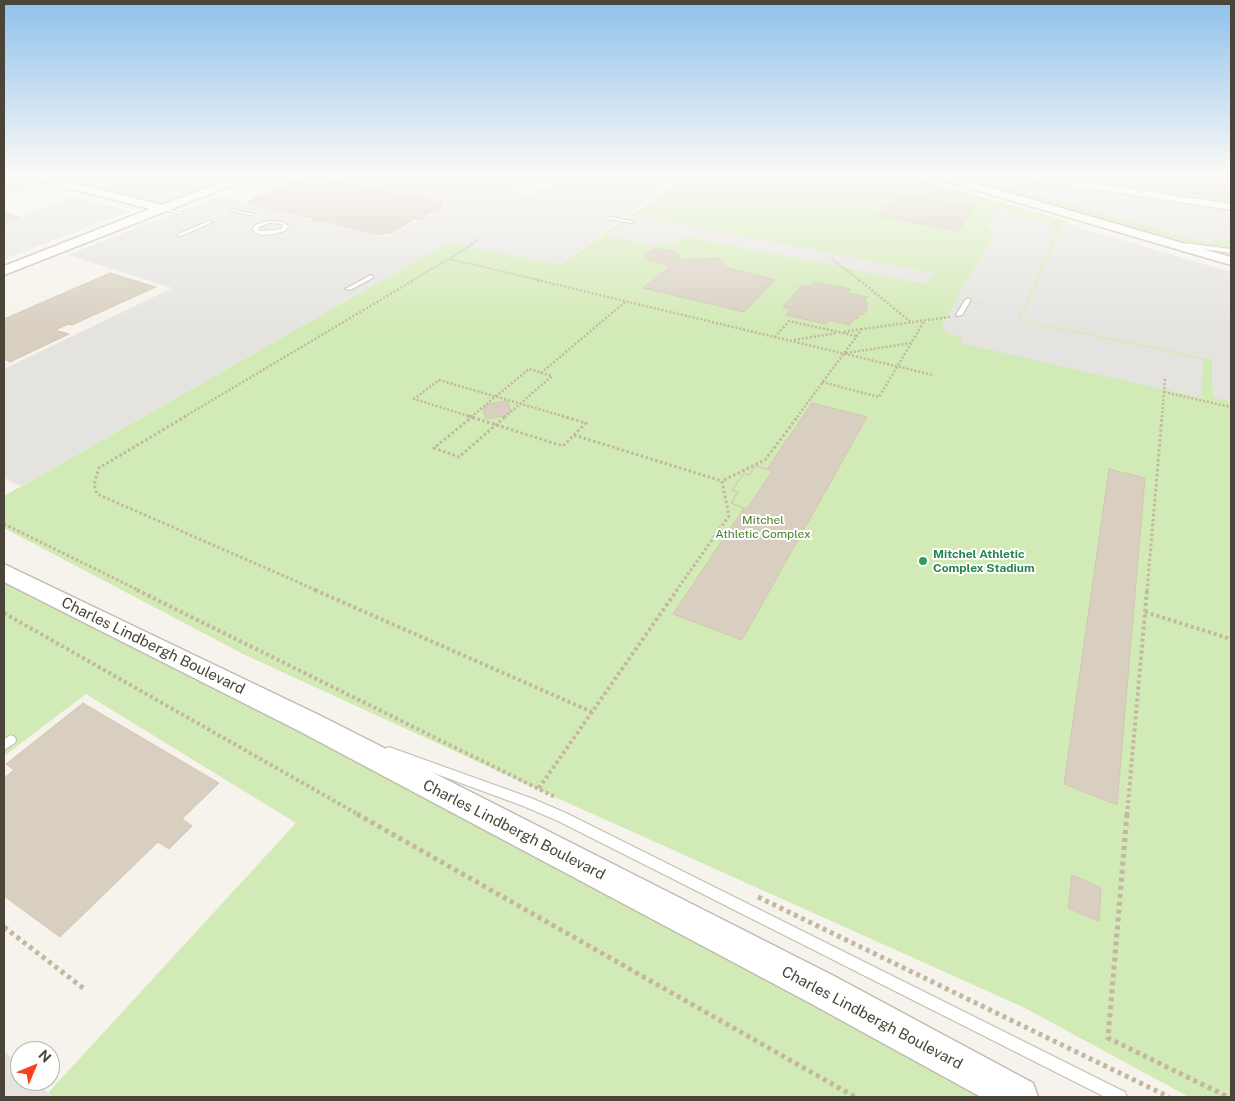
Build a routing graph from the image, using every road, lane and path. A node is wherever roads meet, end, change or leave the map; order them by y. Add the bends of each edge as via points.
1 (118, 226) edge
2 (199, 226) edge
3 (258, 226) edge
4 (285, 226) edge
5 (1112, 226) edge
6 (255, 228) joint
7 (179, 234) dead end
8 (479, 239) dead end
9 (1165, 242) junction
10 (1231, 251) edge
11 (832, 258) dead end
12 (449, 259) junction
13 (1231, 261) edge
14 (4, 271) edge
15 (371, 277) dead end
16 (348, 288) dead end
17 (968, 300) dead end
18 (625, 301) junction
19 (959, 316) joint
20 (925, 320) junction
21 (911, 322) junction
22 (862, 329) junction
23 (840, 332) junction
24 (856, 336) junction
25 (775, 337) junction
26 (791, 341) junction
27 (911, 343) junction
28 (843, 353) junction
29 (897, 366) junction
30 (541, 373) junction
31 (933, 375) dead end
32 (1165, 379) dead end
33 (822, 382) junction
34 (1164, 392) junction
35 (496, 396) junction
36 (520, 404) junction
37 (1231, 407) edge
38 (472, 417) junction
39 (497, 425) junction
40 (574, 435) junction
41 (722, 481) junction
42 (4, 572) edge
43 (1145, 612) junction
44 (4, 613) edge
45 (1231, 639) edge
46 (592, 712) junction
47 (309, 723) junction
48 (539, 788) dead end
49 (4, 927) edge
50 (83, 988) dead end
51 (856, 1097) edge
52 (1019, 1097) edge
53 (1120, 1097) edge
54 (1228, 1097) edge

1 - 14 street
2 - 7 lane
3 - 6 lane
4 - 6 lane via 269,233 256,232
5 - 9 street
8 - 12 path
9 - 10 lane
9 - 13 street
11 - 21 path
12 - 18 path
12 - 46 path via 99,468 94,484 97,494
15 - 16 lane
17 - 19 lane
18 - 25 path
18 - 30 path
19 - 20 path
20 - 21 path
20 - 27 path
21 - 22 path
22 - 23 path
22 - 24 path
23 - 24 path
23 - 25 path via 789,321
23 - 26 path
24 - 28 path
25 - 26 path
26 - 28 path
27 - 28 path
27 - 29 path
28 - 29 path
28 - 33 path
29 - 31 path
29 - 33 path via 879,397
30 - 35 path via 529,369
30 - 36 path via 552,376
32 - 34 path
33 - 41 path via 765,460
34 - 37 path
34 - 43 path
35 - 36 path
35 - 38 path
35 - 38 path via 439,380 414,399
36 - 39 path
36 - 40 path via 586,423
38 - 39 path
38 - 39 path via 434,448 459,457
39 - 40 path via 563,446
40 - 41 path
41 - 46 path via 729,516
42 - 47 street, Charles Lindbergh Boulevard
43 - 45 path
43 - 54 path via 1108,1038
44 - 51 path
46 - 48 path
47 - 52 street, Charles Lindbergh Boulevard
47 - 53 lane via 562,817
49 - 50 path

